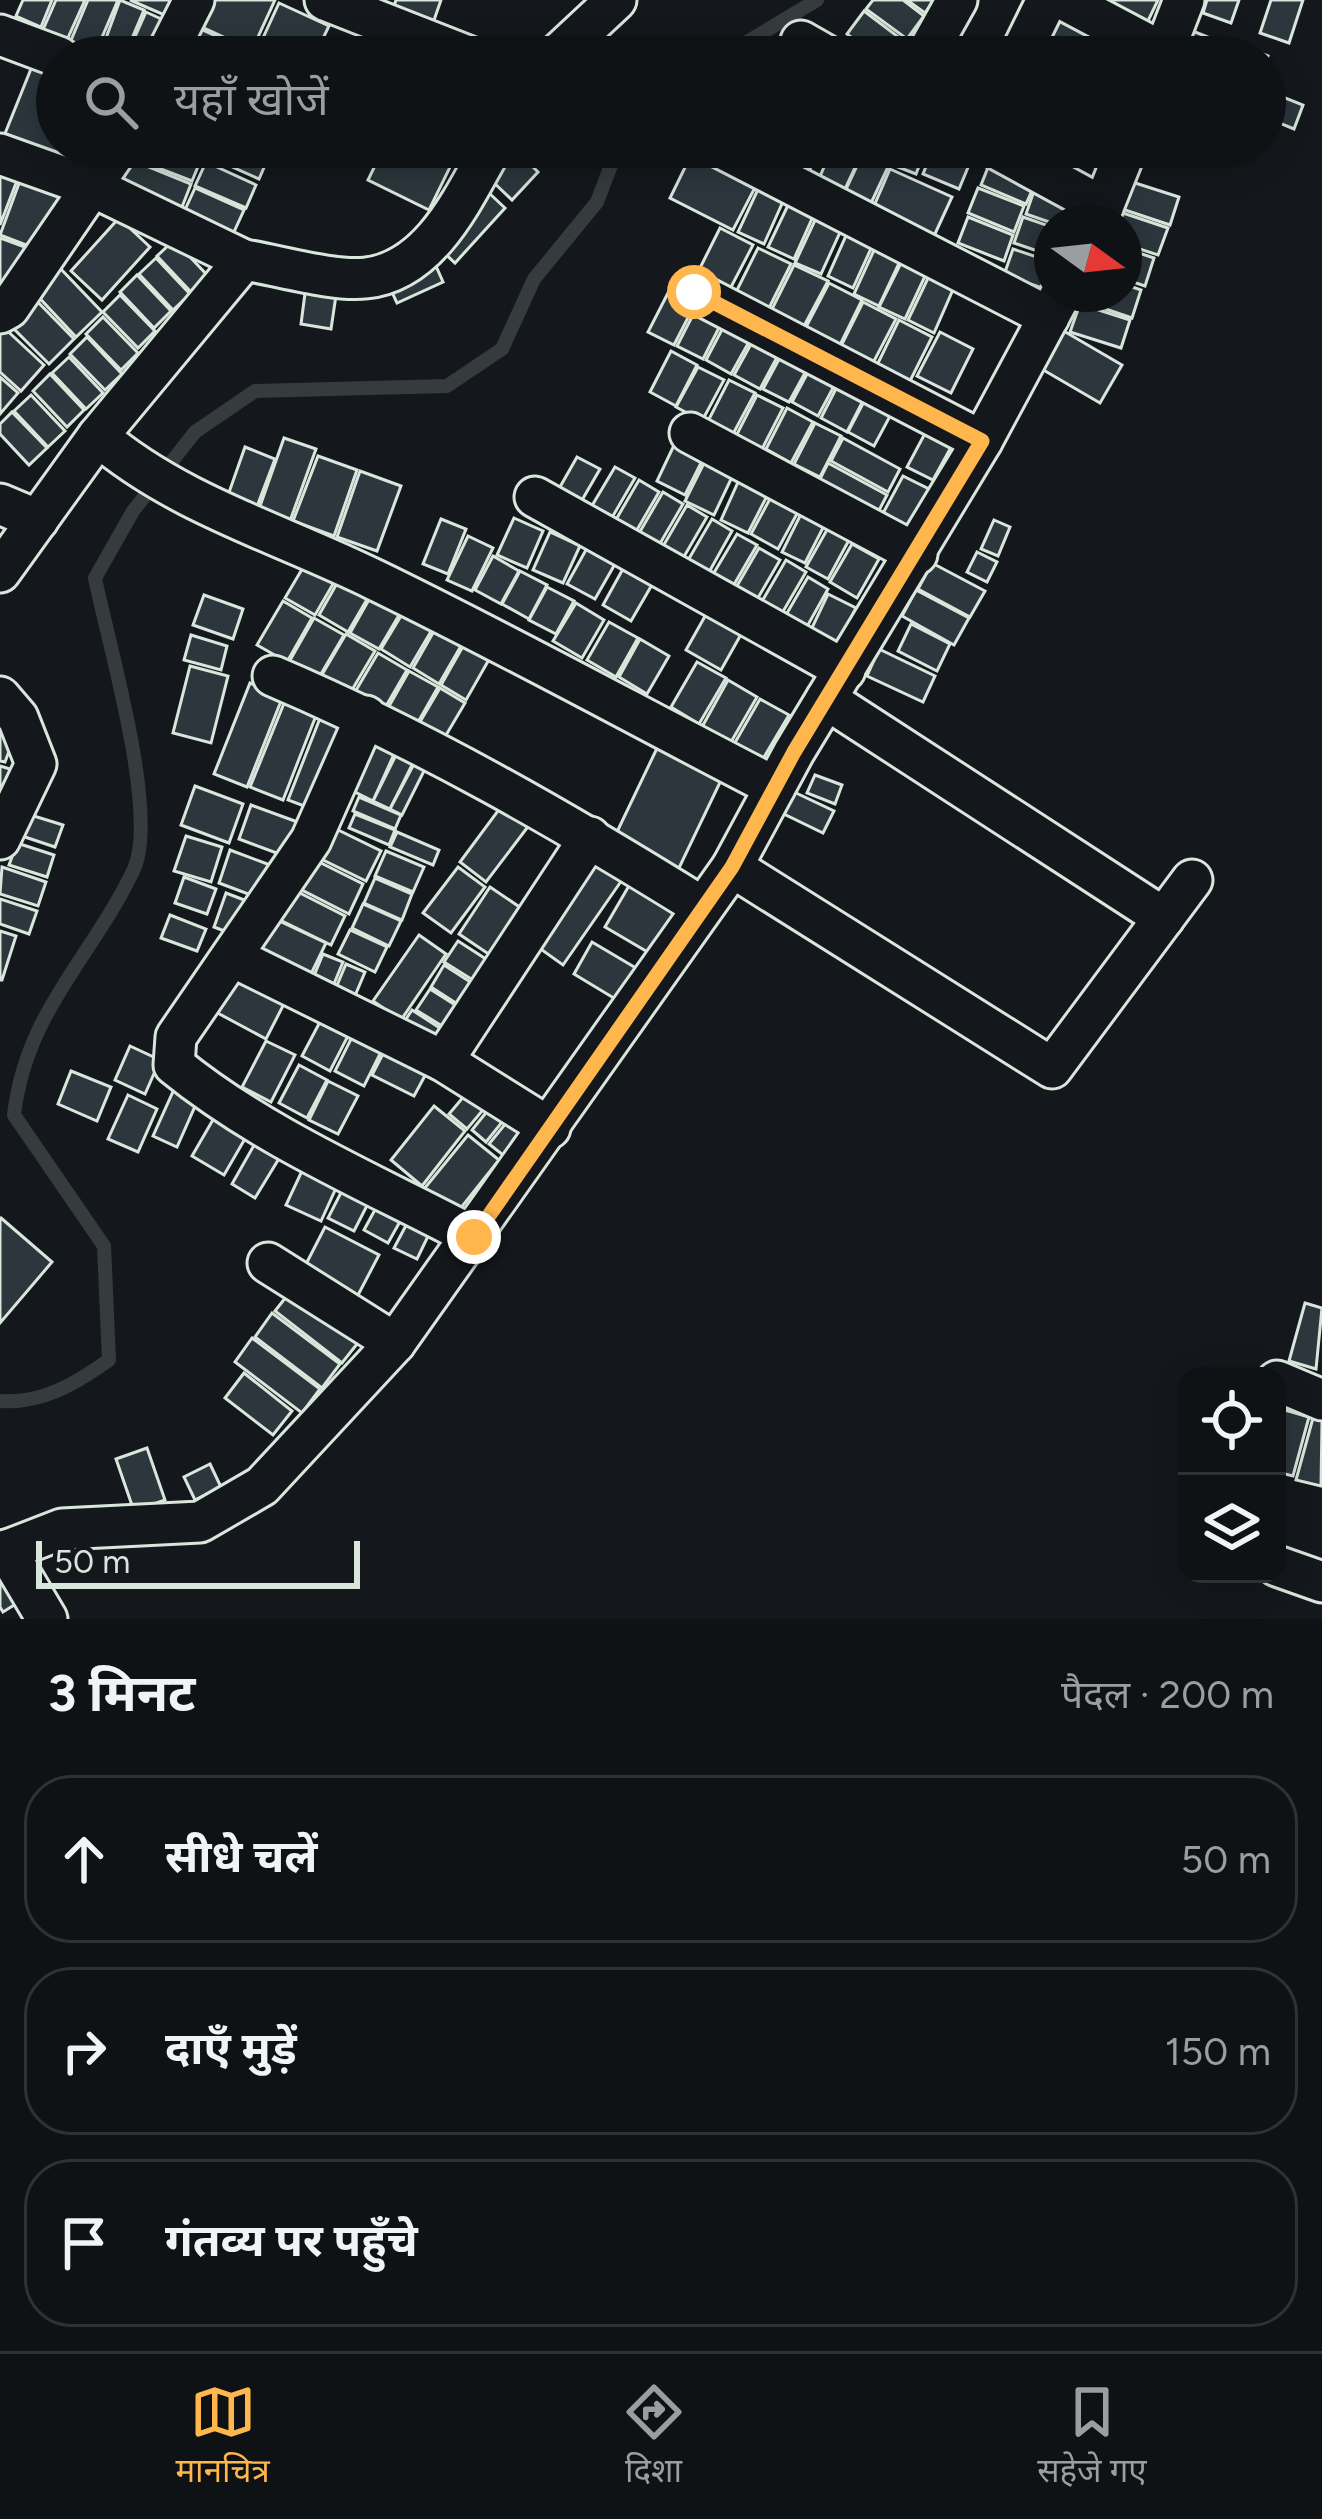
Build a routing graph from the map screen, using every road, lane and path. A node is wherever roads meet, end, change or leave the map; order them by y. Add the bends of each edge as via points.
1 (194, 0) edge
2 (326, 0) edge
3 (616, 0) edge
4 (957, 0) edge
5 (1047, 0) edge
6 (1064, 0) edge
7 (1184, 0) edge
8 (0, 35) edge
9 (176, 36) edge
10 (417, 36) edge
11 (577, 36) edge
12 (937, 36) edge
13 (1029, 36) edge
14 (1129, 36) edge
15 (1170, 36) edge
16 (36, 48) edge
17 (0, 154) edge
18 (36, 167) edge
19 (39, 168) edge
20 (106, 168) edge
21 (480, 168) edge
22 (764, 168) edge
23 (1026, 168) edge
24 (1118, 168) edge
25 (95, 188) junction
26 (1083, 204) edge
27 (1104, 204) edge
28 (244, 260) junction
29 (694, 292) dead end
30 (1034, 295) edge
31 (1051, 312) edge
32 (0, 313) edge
33 (690, 433) dead end
34 (982, 441) junction
35 (113, 448) junction
36 (535, 497) dead end
37 (0, 504) edge
38 (38, 520) junction
39 (917, 554) junction
40 (0, 572) edge
41 (273, 676) dead end
42 (836, 685) junction
43 (0, 697) edge
44 (366, 716) junction
45 (775, 787) junction
46 (590, 837) junction
47 (0, 839) edge
48 (732, 867) junction
49 (1192, 880) dead end
50 (703, 907) junction
51 (1164, 918) junction
52 (233, 957) junction
53 (443, 1061) junction
54 (550, 1128) junction
55 (474, 1237) junction
56 (268, 1264) dead end
57 (395, 1343) junction
58 (1286, 1385) edge
59 (1322, 1400) edge
60 (3, 1551) edge
61 (1286, 1569) edge
62 (1322, 1582) edge
63 (47, 1619) edge

1 - 9 street
2 - 10 street
3 - 11 street
4 - 12 street
5 - 13 street
6 - 14 street
7 - 15 street
8 - 16 street
17 - 18 street
19 - 25 street
20 - 25 street
21 - 28 street via 415,260 365,279
22 - 30 street
23 - 26 street
24 - 27 street
25 - 28 street
25 - 32 street
28 - 35 street
29 - 34 street
31 - 34 street
33 - 39 street
34 - 39 street
35 - 38 street
35 - 45 street via 206,505 374,580
36 - 42 street
37 - 38 street
38 - 40 street
39 - 42 street
41 - 44 street
42 - 45 street
42 - 51 street
43 - 47 street via 35,764
44 - 46 street
44 - 52 street via 311,840
45 - 48 street
46 - 50 street
46 - 53 street
48 - 50 street
48 - 51 street via 1052,1068
49 - 51 street
50 - 54 street
52 - 53 street
52 - 55 street via 176,1037 174,1065 309,1150
53 - 54 street
54 - 55 street
55 - 57 street
56 - 57 street
57 - 60 street via 262,1486 200,1522 62,1529
58 - 59 street
60 - 63 street
61 - 62 street

